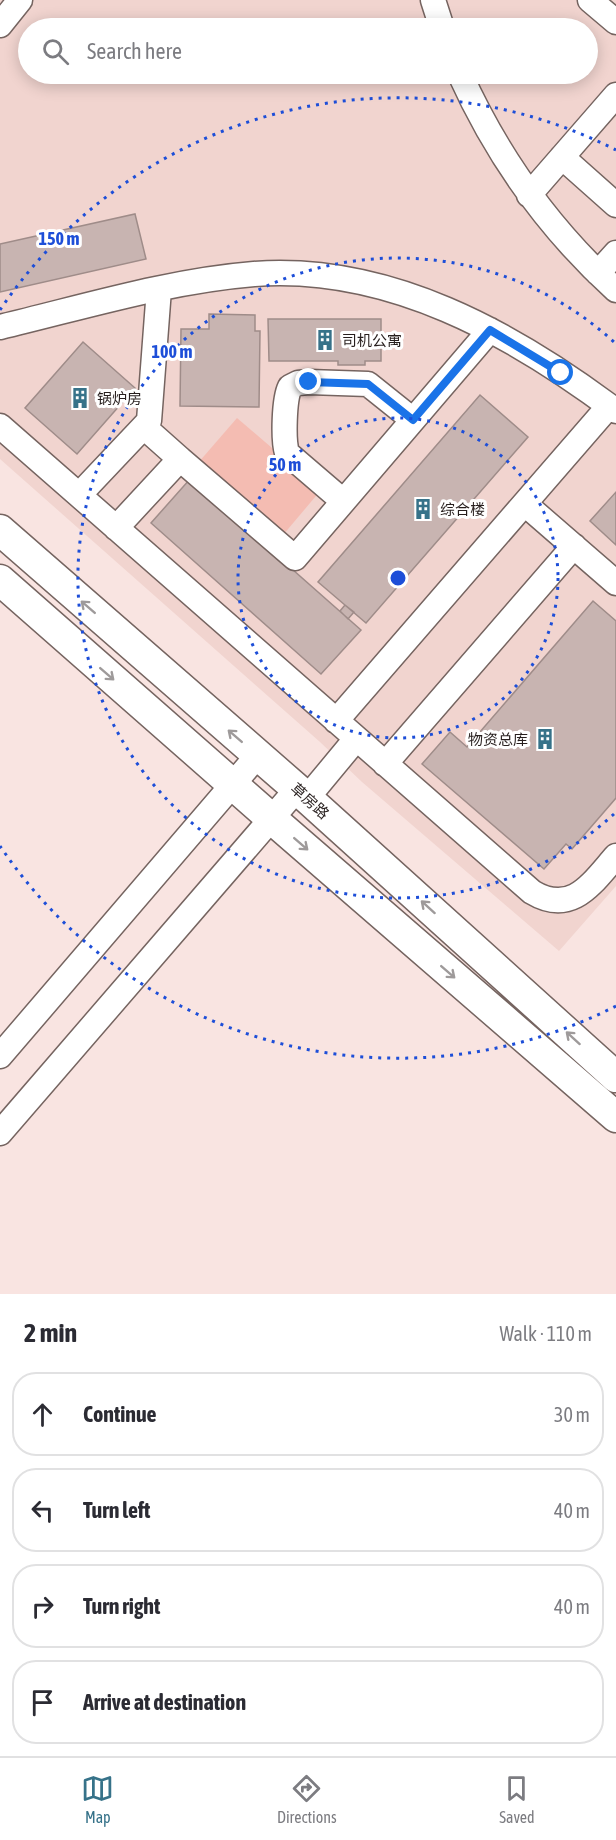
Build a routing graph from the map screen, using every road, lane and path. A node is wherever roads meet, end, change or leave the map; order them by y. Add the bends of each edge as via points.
1 (20, 0) edge
2 (433, 0) edge
3 (590, 0) edge
4 (439, 18) edge
5 (616, 22) edge
6 (0, 24) edge
7 (465, 84) edge
8 (616, 95) edge
9 (562, 157) junction
10 (529, 195) junction
11 (616, 205) edge
12 (616, 253) edge
13 (598, 273) junction
14 (159, 289) junction
15 (616, 290) edge
16 (0, 327) edge
17 (490, 330) junction
18 (613, 409) edge
19 (413, 420) junction
20 (0, 426) edge
21 (144, 427) junction
22 (180, 459) junction
23 (79, 495) junction
24 (344, 501) junction
25 (525, 504) junction
26 (116, 528) junction
27 (0, 530) edge
28 (574, 546) junction
29 (0, 580) edge
30 (616, 582) edge
31 (336, 721) junction
32 (356, 739) junction
33 (258, 755) junction
34 (384, 764) junction
35 (233, 784) junction
36 (302, 793) junction
37 (272, 819) junction
38 (616, 856) edge
39 (0, 1056) edge
40 (616, 1077) edge
41 (616, 1117) edge
42 (0, 1133) edge

1 - 6 street
2 - 4 street
3 - 5 street
7 - 10 street
8 - 9 street
9 - 10 street
9 - 11 street
10 - 13 street via 558,233
12 - 13 street
13 - 15 street
14 - 16 street
14 - 17 street via 256,274 348,279 404,293
14 - 21 street via 149,421
17 - 18 street via 566,367
17 - 19 street
18 - 25 street
19 - 24 street
19 - 24 street via 368,384 309,382 290,387 287,453
20 - 23 street
21 - 22 street
21 - 23 street
22 - 24 street via 294,558
22 - 26 street
23 - 26 street
25 - 28 street
25 - 31 street
26 - 31 street
33 -> 27 main road, 草房路
28 - 30 street
28 - 34 street
29 -> 35 main road
31 - 32 street
32 - 34 street
32 - 36 street
33 - 35 street
33 - 36 main road, 草房路
34 - 38 street via 540,897 555,901 571,899 588,887
35 - 37 main road
35 - 39 street
36 - 37 street
40 -> 36 main road, 草房路
37 -> 41 main road
37 - 42 street

